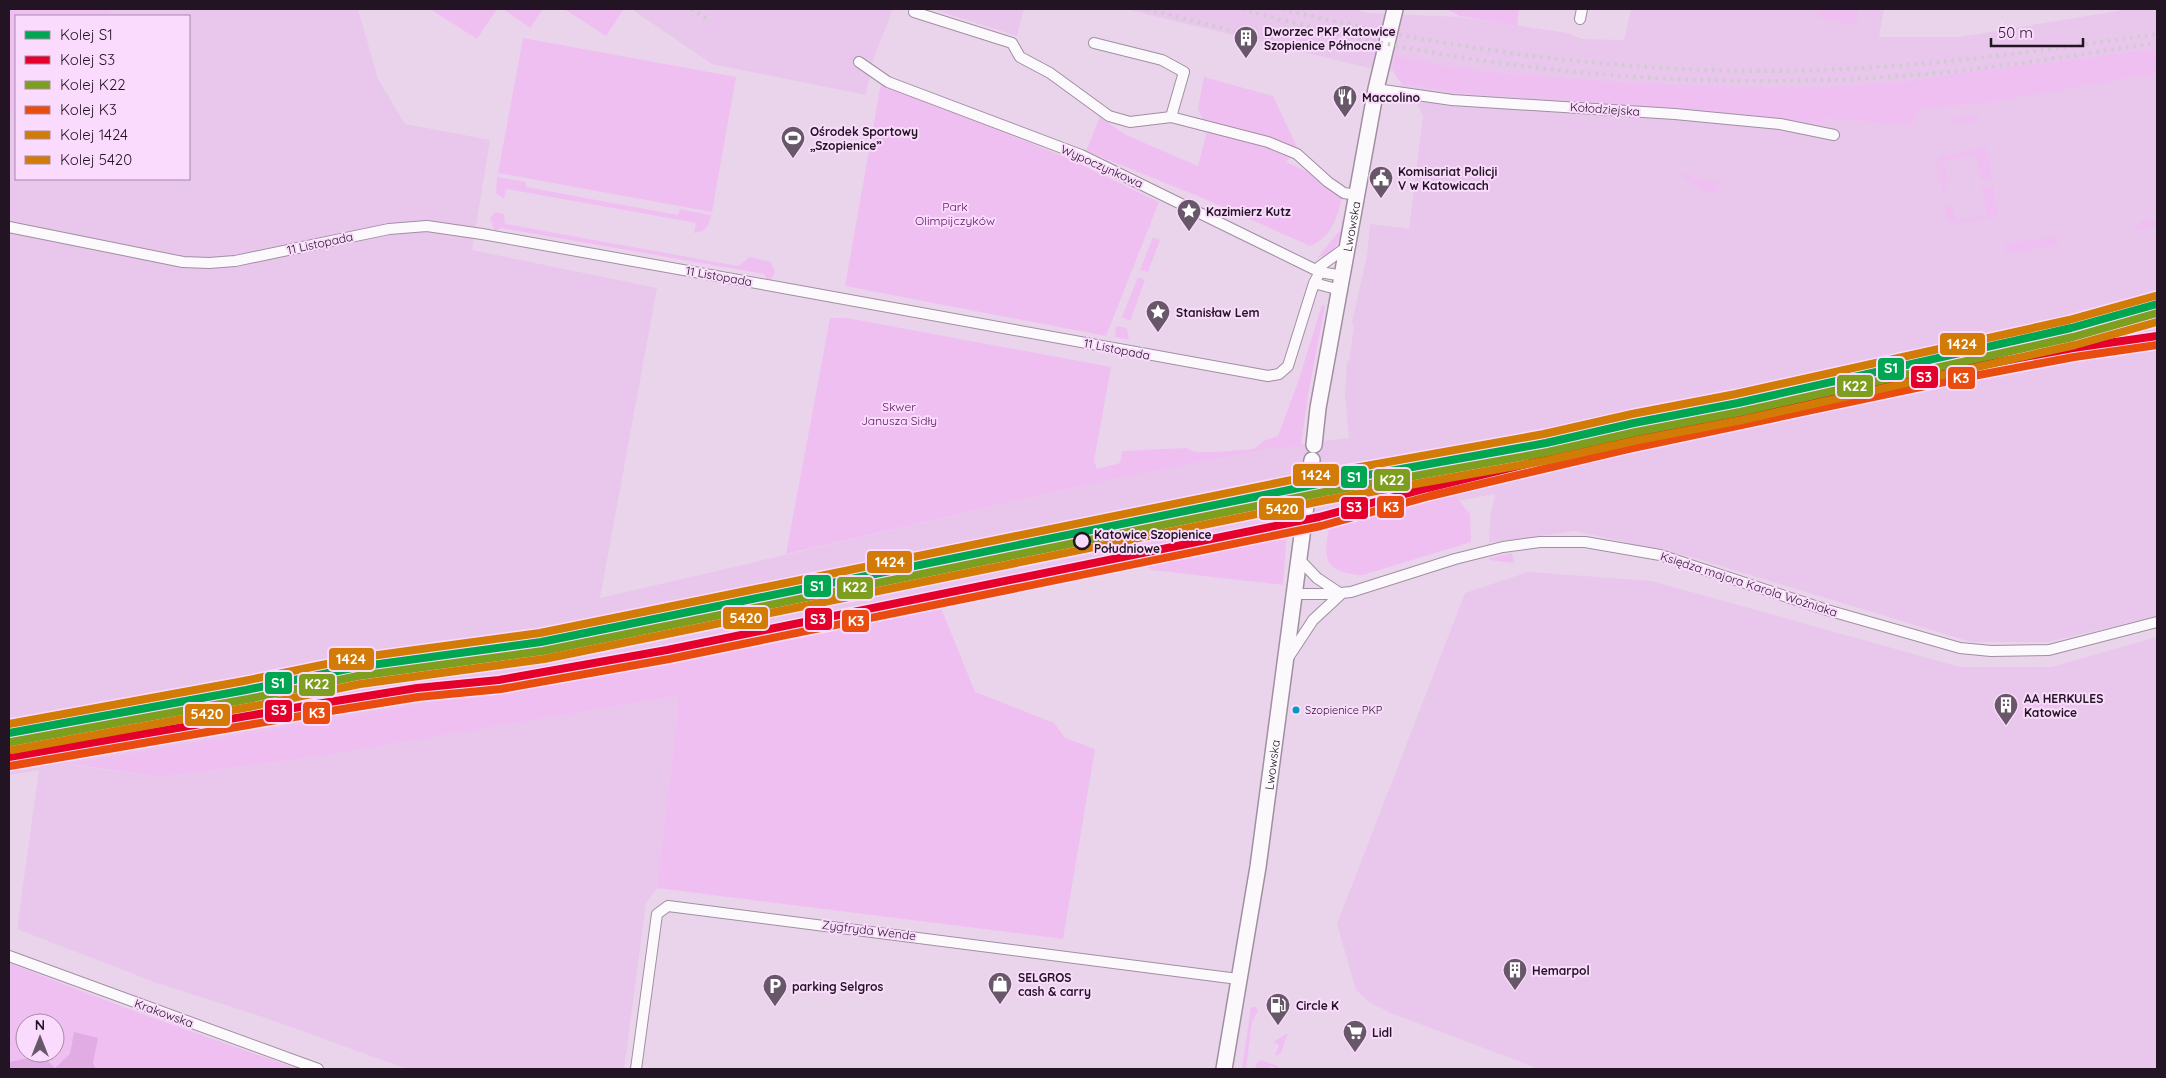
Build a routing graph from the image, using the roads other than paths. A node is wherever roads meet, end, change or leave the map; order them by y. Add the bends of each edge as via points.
1 (1394, 9) edge
2 (914, 12) dead end
3 (1094, 44) dead end
4 (859, 62) dead end
5 (1376, 89) junction
6 (1171, 118) junction
7 (1834, 135) dead end
8 (1357, 195) junction
9 (9, 227) edge
10 (1348, 246) junction
11 (1322, 267) junction
12 (1342, 278) junction
13 (1314, 283) junction
14 (1298, 558) junction
15 (1294, 594) junction
16 (1341, 594) junction
17 (2157, 622) edge
18 (1285, 662) junction
19 (9, 956) edge
20 (1238, 979) junction
21 (318, 1069) edge
22 (636, 1069) edge
23 (1224, 1069) edge

1 - 5 street, Lwowska
2 - 6 street via 1012,43 1020,57 1050,73 1109,116 1130,122
3 - 6 street via 1162,60 1184,72
4 - 11 street, Wypoczynkowa via 888,82 1081,155
5 - 7 street, Kołodziejska via 1452,100 1780,124
5 - 8 street, Lwowska
6 - 8 street via 1268,142 1297,154 1344,193
8 - 10 street, Lwowska
9 - 13 street, 11 Listopada via 183,262 209,263 235,261 389,228 426,226 1268,376 1279,374 1288,366
10 - 11 street, 11 Listopada
10 - 12 street, Lwowska
11 - 12 street, Wypoczynkowa
11 - 13 street, 11 Listopada
12 - 13 street
12 - 14 street, Lwowska via 1318,408
14 - 15 street, Lwowska
14 - 16 street via 1317,578
15 - 16 street, Księdza majora Karola Woźniaka
15 - 18 street, Lwowska
16 - 17 street, Księdza majora Karola Woźniaka via 1503,547 1540,542 1586,542 1660,555 1827,610 1960,648 2049,650
16 - 18 street, Księdza majora Karola Woźniaka via 1313,620
18 - 20 street, Lwowska via 1257,876
19 - 21 street, Krakowska
20 - 22 street, Zygfryda Wende via 668,906 657,914
20 - 23 street, Lwowska

